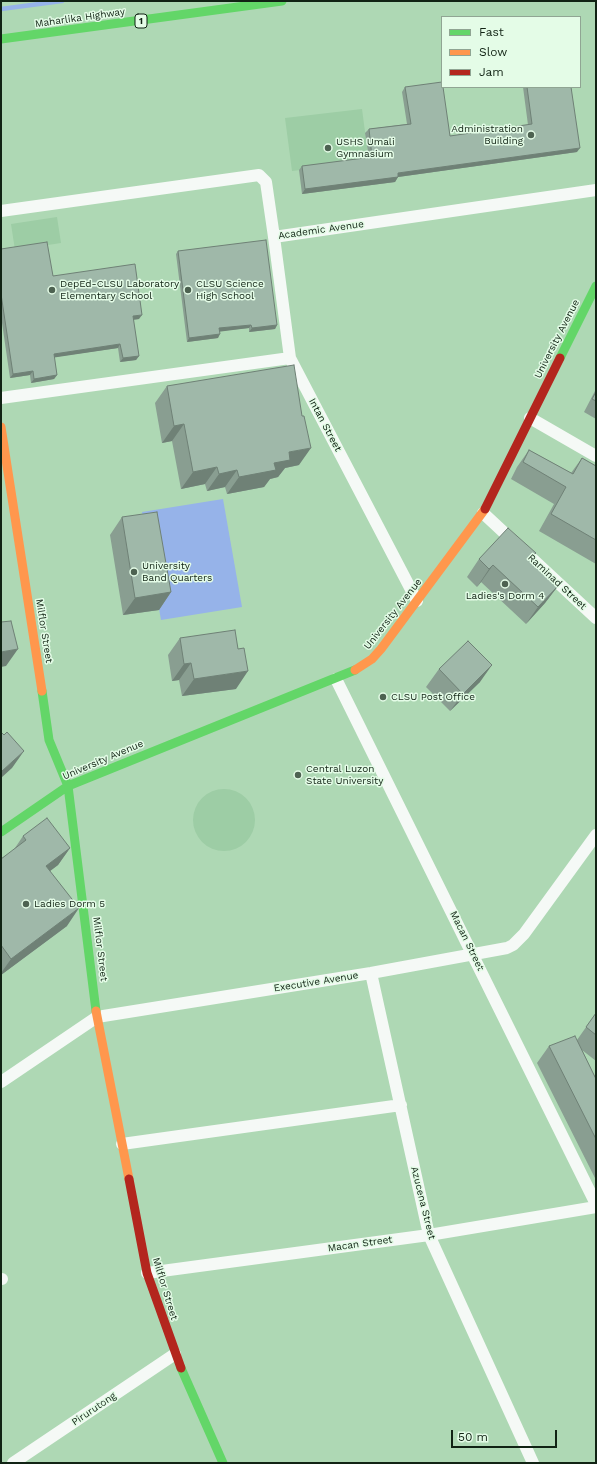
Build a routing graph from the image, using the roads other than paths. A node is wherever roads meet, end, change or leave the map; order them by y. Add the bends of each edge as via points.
1 (282, 1) edge
2 (1, 39) edge
3 (596, 190) edge
4 (1, 211) edge
5 (274, 237) junction
6 (596, 286) edge
7 (290, 358) junction
8 (1, 398) edge
9 (530, 418) junction
10 (1, 427) edge
11 (596, 456) edge
12 (483, 514) junction
13 (417, 601) junction
14 (596, 618) edge
15 (336, 679) junction
16 (68, 786) junction
17 (1, 832) edge
18 (596, 835) edge
19 (474, 955) junction
20 (371, 973) junction
21 (97, 1017) junction
22 (1, 1082) edge
23 (401, 1105) junction
24 (122, 1144) junction
25 (596, 1205) edge
26 (429, 1235) junction
27 (147, 1273) junction
28 (175, 1354) junction
29 (13, 1463) edge
30 (224, 1463) edge
31 (533, 1463) edge

1 - 2 main road, Maharlika Highway / 1
3 - 5 street, Academic Avenue
4 - 5 street, Academic Avenue via 259,176 266,182
5 - 7 street, Intan Street
6 - 9 main road, University Avenue
7 - 8 street
7 - 13 street, Intan Street
9 - 11 street
9 - 12 main road, University Avenue
10 - 16 main road, Milflor Street via 49,740
12 - 13 main road, University Avenue
12 - 14 street, Raminad Street
13 - 15 main road, University Avenue via 372,659
15 - 16 main road, University Avenue
15 - 19 street, Macan Street
16 - 17 main road, University Avenue
16 - 21 main road, Milflor Street
18 - 19 street, Executive Avenue via 519,941 507,948
19 - 20 street, Executive Avenue
19 - 25 street, Macan Street
20 - 21 street, Executive Avenue
20 - 23 street, Azucena Street
21 - 22 street, Executive Avenue
21 - 24 main road, Milflor Street
23 - 24 street
23 - 26 street, Azucena Street
24 - 27 main road, Milflor Street
25 - 26 street, Macan Street
26 - 27 street, Macan Street
26 - 31 street, Azucena Street
27 - 28 main road, Milflor Street
28 - 29 street, Pirurutong
28 - 30 main road, Milflor Street

